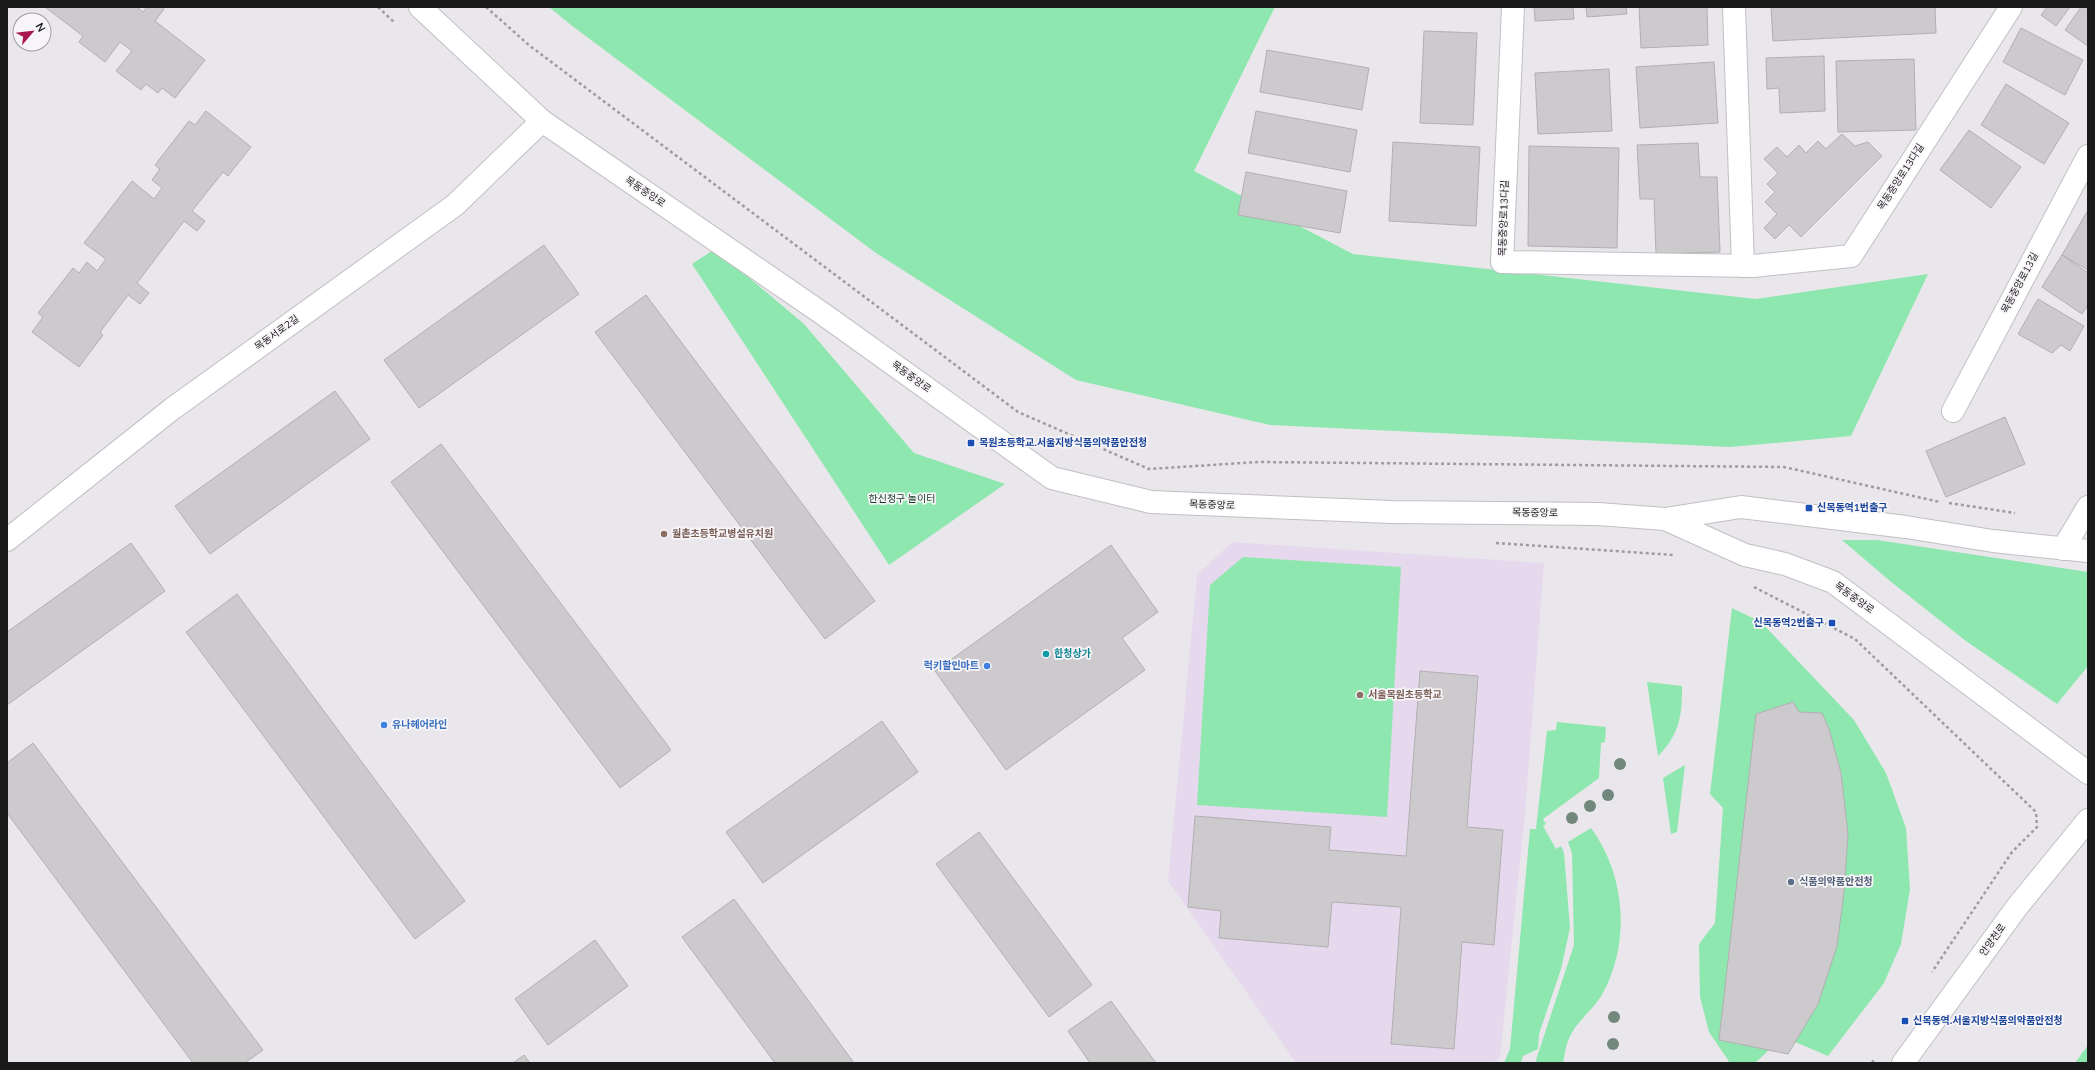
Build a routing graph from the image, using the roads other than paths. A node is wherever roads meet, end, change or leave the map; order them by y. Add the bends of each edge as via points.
1 (420, 7) edge
2 (1513, 7) edge
3 (1734, 7) edge
4 (2011, 7) edge
5 (542, 121) junction
6 (2088, 156) edge
7 (1743, 266) junction
8 (1953, 411) dead end
9 (2088, 507) edge
10 (1664, 519) junction
11 (7, 540) edge
12 (2063, 549) junction
13 (2088, 551) edge
14 (2088, 773) edge
15 (2088, 820) edge
16 (1903, 1063) edge

1 - 5 main road, 목동중앙로
2 - 7 main road, 목동중앙로13다길 via 1502,262
3 - 7 main road
4 - 7 main road, 목동중앙로13다길 via 1851,256
5 - 10 main road, 목동중앙로 via 823,314 1052,478 1151,502 1391,512 1598,514
5 - 11 main road, 목동서로2길 via 455,205 172,410
6 - 8 main road, 목동중앙로13길
9 - 12 main road
10 - 12 main road via 1740,507
10 - 14 main road, 목동중앙로 via 1745,555 1786,564 1833,582
12 - 13 main road
15 - 16 main road, 안양천로 via 2017,907

